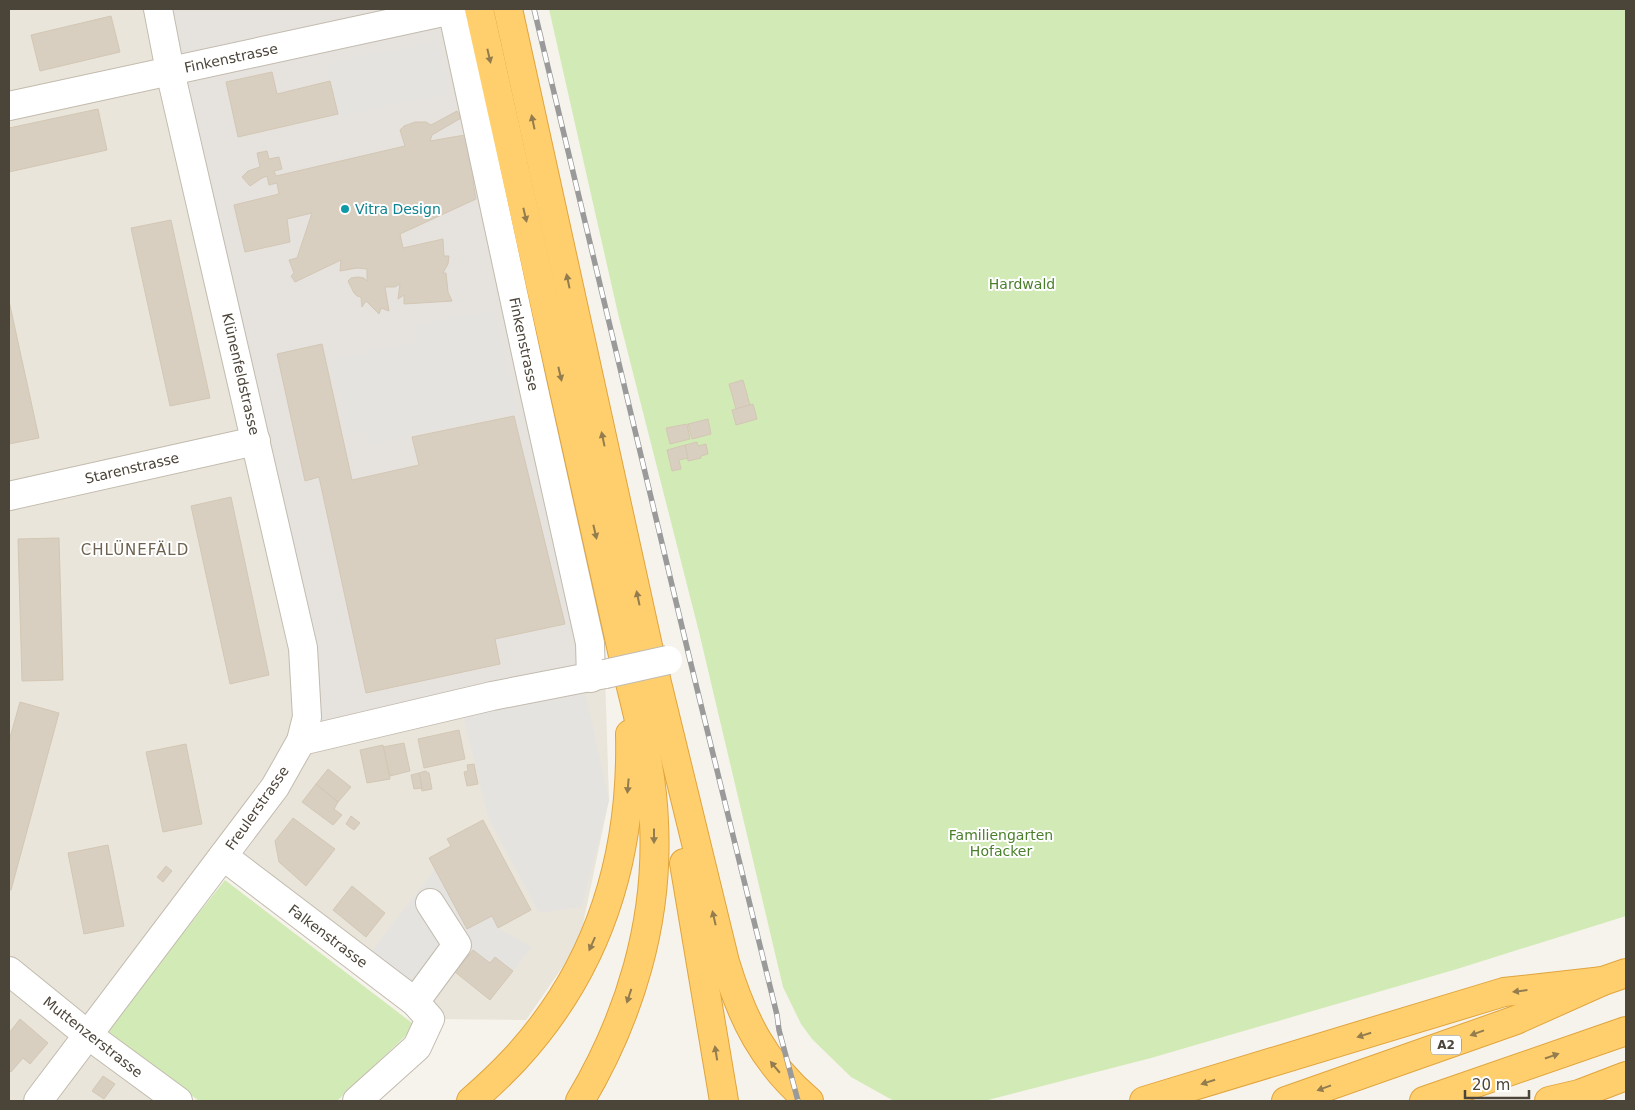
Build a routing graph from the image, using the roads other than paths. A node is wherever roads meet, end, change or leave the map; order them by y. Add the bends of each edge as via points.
1 (158, 9) edge
2 (461, 9) edge
3 (508, 9) edge
4 (170, 71) junction
5 (9, 106) edge
6 (256, 441) junction
7 (9, 496) edge
8 (622, 650) junction
9 (658, 653) junction
10 (598, 676) junction
11 (301, 741) junction
12 (223, 856) junction
13 (430, 903) dead end
14 (9, 971) edge
15 (1614, 977) edge
16 (422, 1010) junction
17 (1626, 1031) edge
18 (88, 1035) junction
19 (1626, 1076) edge
20 (587, 1090) edge
21 (1572, 1098) edge
22 (38, 1101) edge
23 (178, 1101) edge
24 (356, 1101) edge
25 (471, 1101) edge
26 (724, 1101) edge
27 (809, 1101) edge
28 (1144, 1101) edge
29 (1286, 1101) edge
30 (1424, 1101) edge
31 (1548, 1101) edge

1 - 4 street, Klünenfeldstrasse
2 - 4 street, Finkenstrasse
2 -> 8 highway
2 - 10 street, Finkenstrasse via 532,381
9 -> 3 highway
4 - 5 street, Finkenstrasse
4 - 6 street, Klünenfeldstrasse
6 - 7 street, Starenstrasse
6 - 11 street, Klünenfeldstrasse via 303,648 307,717
8 -> 20 highway via 651,787 653,884 637,971 616,1032
8 -> 25 highway via 629,728 629,780 618,865 606,910 577,974 550,1016 515,1059
9 - 10 street, bridge
26 -> 9 highway
27 -> 9 highway via 769,1060 753,1035 736,997 718,936
10 - 11 street via 492,696
11 - 12 street, Freulerstrasse via 275,788
12 - 16 street, Falkenstrasse
12 - 18 street, Freulerstrasse
13 - 16 street via 456,945
14 - 18 street, Muttenzerstrasse
15 -> 28 highway via 1504,992
15 -> 29 highway, A2 via 1516,1020
16 - 24 street via 417,1047
30 -> 17 highway
18 - 22 street, Freulerstrasse
18 - 23 street, Muttenzerstrasse
19 - 21 highway
21 - 31 highway

